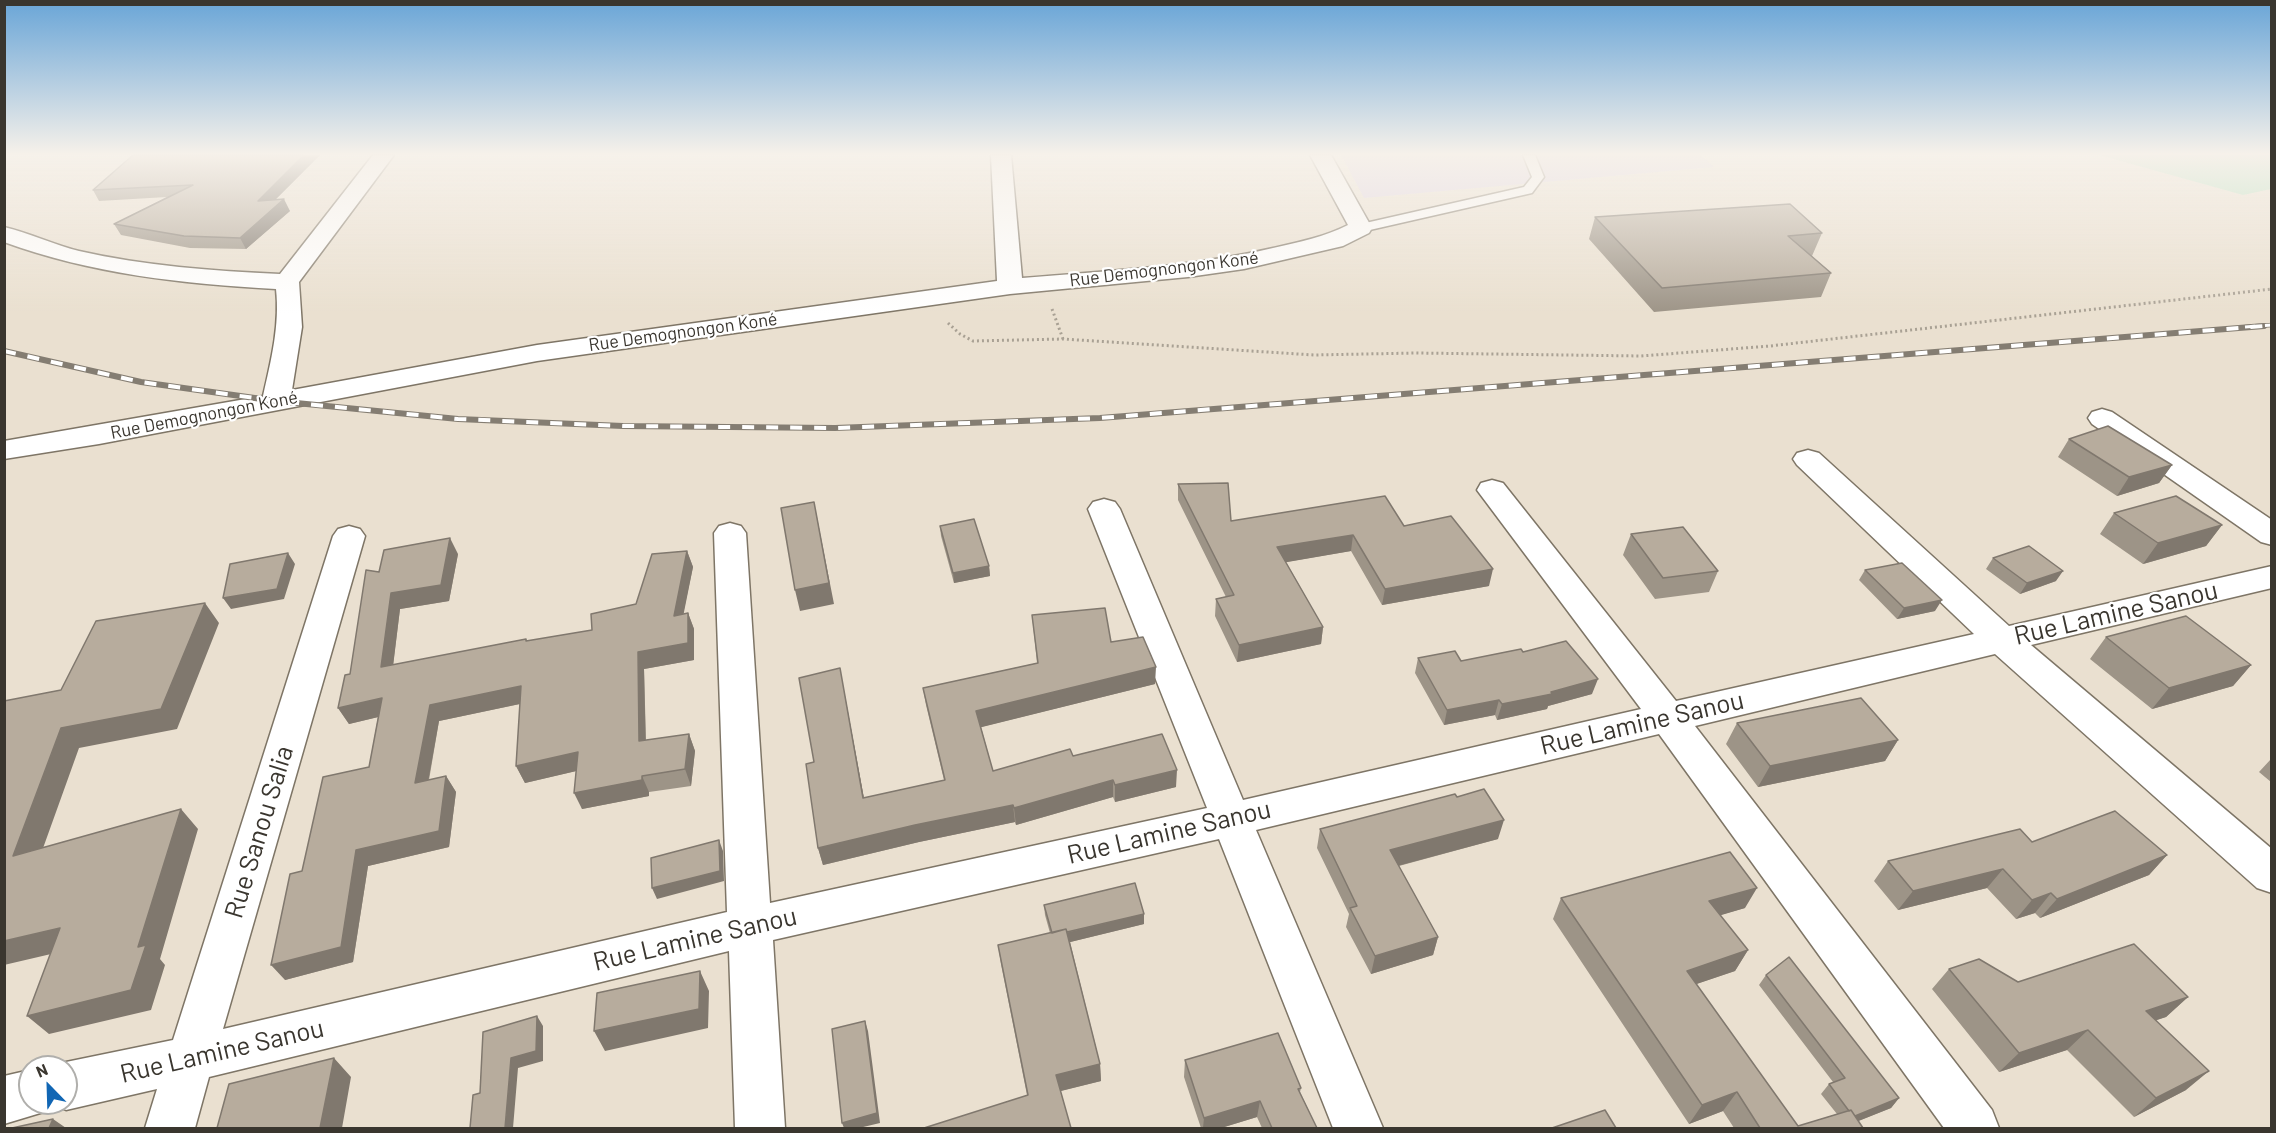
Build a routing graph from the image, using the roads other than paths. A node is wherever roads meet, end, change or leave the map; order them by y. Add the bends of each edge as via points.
1 (343, 208) edge
2 (1005, 208) edge
3 (1350, 208) edge
4 (1449, 208) edge
5 (1361, 228) junction
6 (4, 234) edge
7 (286, 282) junction
8 (1010, 287) junction
9 (276, 401) junction
10 (2102, 418) dead end
11 (9, 456) edge
12 (1808, 459) dead end
13 (1492, 490) dead end
14 (1104, 509) dead end
15 (730, 533) dead end
16 (349, 536) dead end
17 (2271, 536) edge
18 (2271, 577) edge
19 (2001, 639) junction
20 (1667, 717) junction
21 (1232, 819) junction
22 (2271, 875) edge
23 (751, 926) junction
24 (191, 1059) junction
25 (78, 1083) edge
26 (170, 1128) edge
27 (760, 1128) edge
28 (1358, 1128) edge
29 (1974, 1128) edge

1 - 7 street
2 - 8 street
3 - 5 street
4 - 5 lane
5 - 8 street, Rue Demognongon Koné via 1335,241 1244,262
6 - 7 street via 66,255 123,268
7 - 9 street via 291,304
8 - 9 street, Rue Demognongon Koné via 527,354
9 - 11 street, Rue Demognongon Koné
10 - 17 street
12 - 19 street
13 - 20 street
14 - 21 street
15 - 23 street
16 - 24 street, Rue Sanou Salia
18 - 19 street, Rue Lamine Sanou
19 - 20 street, Rue Lamine Sanou
19 - 22 street
20 - 21 street, Rue Lamine Sanou
20 - 29 street
21 - 23 street, Rue Lamine Sanou
21 - 28 street
23 - 24 street, Rue Lamine Sanou
23 - 27 street
24 - 25 street, Rue Lamine Sanou
24 - 26 street, Rue Sanou Salia

